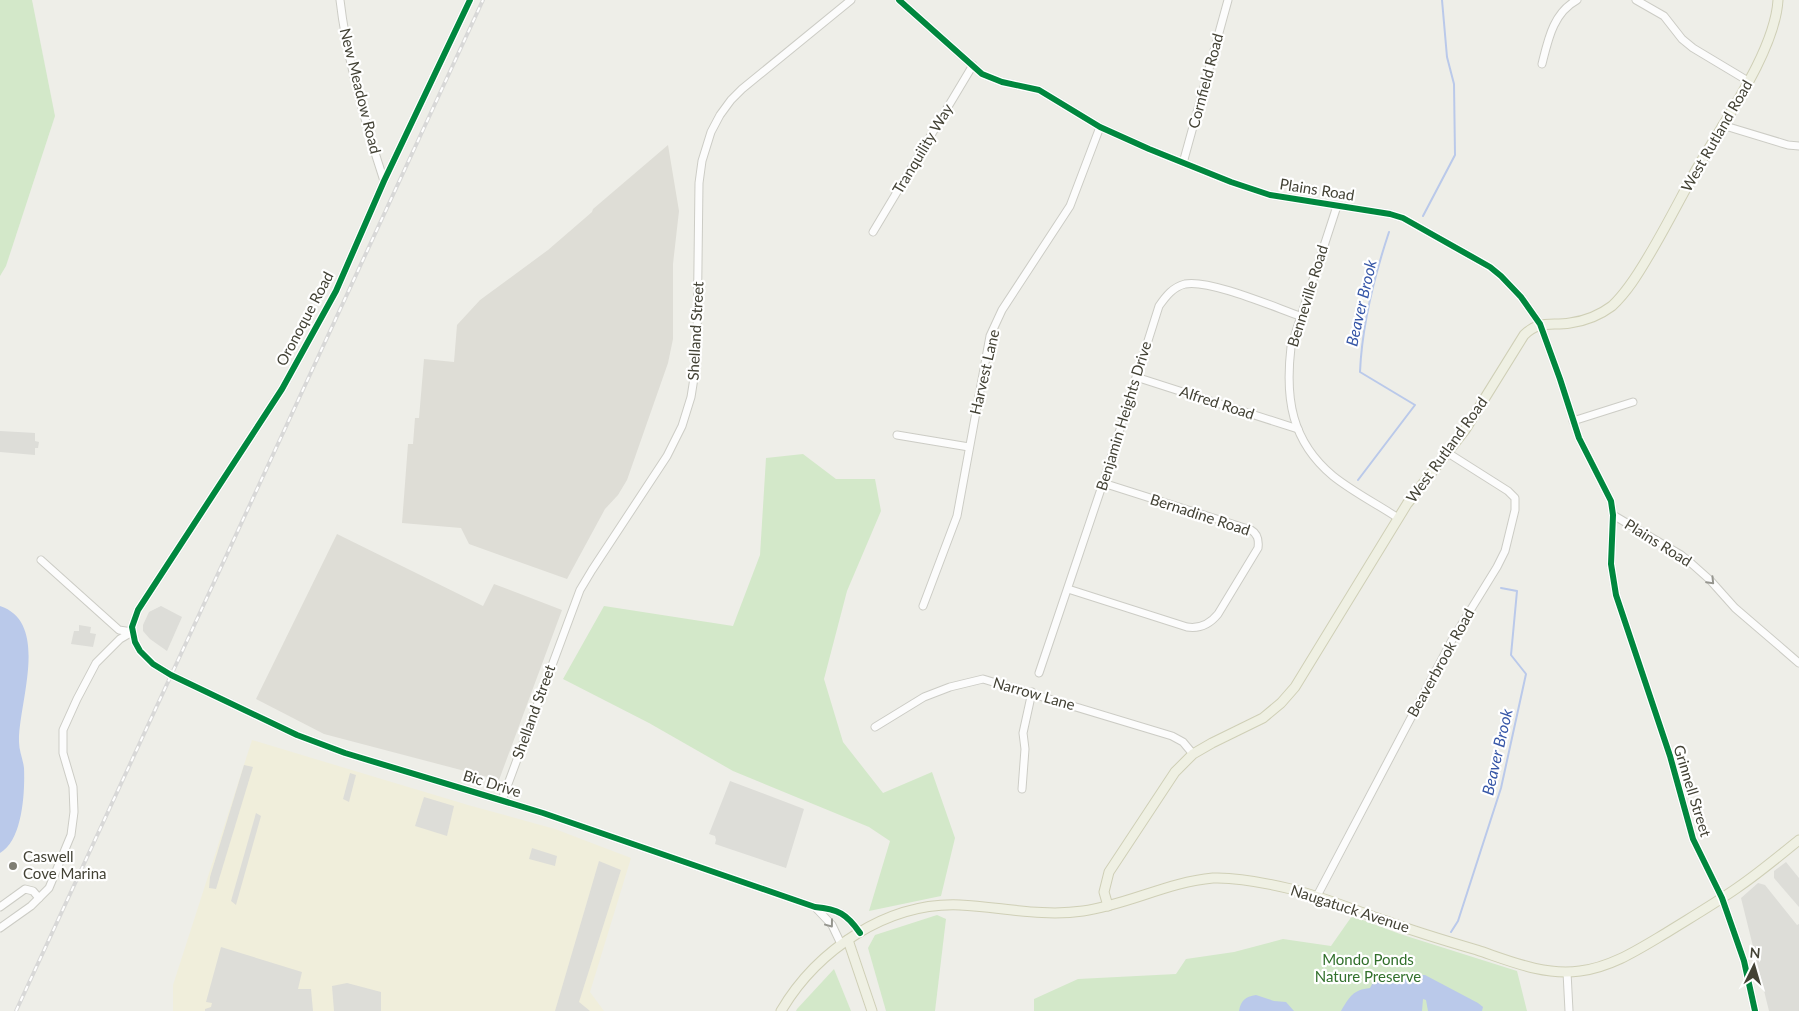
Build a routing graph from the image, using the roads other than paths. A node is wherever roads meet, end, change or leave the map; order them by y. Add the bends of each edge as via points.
1 (340, 0) edge
2 (470, 0) edge
3 (850, 0) edge
4 (899, 0) edge
5 (1228, 0) edge
6 (1577, 0) edge
7 (1636, 0) edge
8 (1778, 0) edge
9 (1542, 64) dead end
10 (973, 66) junction
11 (1748, 81) junction
12 (1722, 125) junction
13 (1100, 127) junction
14 (1799, 146) edge
15 (1183, 163) junction
16 (384, 181) junction
17 (1337, 206) junction
18 (873, 232) dead end
19 (1300, 316) junction
20 (1540, 324) junction
21 (1136, 377) junction
22 (1633, 402) dead end
23 (1573, 421) junction
24 (1298, 429) junction
25 (898, 435) dead end
26 (969, 447) junction
27 (1448, 453) junction
28 (1103, 483) junction
29 (1612, 515) junction
30 (1398, 518) junction
31 (42, 560) dead end
32 (1068, 589) junction
33 (923, 606) dead end
34 (132, 632) junction
35 (1799, 663) edge
36 (1039, 673) dead end
37 (1032, 692) junction
38 (875, 726) dead end
39 (1193, 754) junction
40 (1022, 789) dead end
41 (502, 800) junction
42 (1799, 840) edge
43 (1316, 896) junction
44 (39, 898) junction
45 (1722, 898) junction
46 (0, 906) edge
47 (1108, 906) junction
48 (815, 907) junction
49 (0, 928) edge
50 (860, 933) junction
51 (845, 942) junction
52 (1567, 972) junction
53 (781, 1011) edge
54 (872, 1011) edge
55 (1569, 1011) edge
56 (1755, 1011) edge

1 - 16 street, New Meadow Road via 355,80
2 - 16 street, Oronoque Road
3 - 41 street, Shelland Street via 742,89 720,115 711,132 699,183 697,343 687,412 667,456 580,590
4 - 10 street, Plains Road
5 - 15 street, Cornfield Road
6 - 9 street via 1566,7 1557,19
7 - 11 street via 1664,16 1693,48
8 - 11 main road, West Rutland Road via 1775,23
10 - 13 street, Plains Road via 992,79 1038,90
10 - 18 street, Tranquility Way
11 - 12 main road, West Rutland Road
12 - 14 street
12 - 20 main road, West Rutland Road via 1660,237 1621,297 1590,318 1569,324
13 - 15 street, Plains Road
13 - 26 street, Harvest Lane via 1070,206 1002,310 990,336
15 - 17 street, Plains Road via 1270,195
16 - 34 street, Oronoque Road via 336,291 286,381 138,610
17 - 19 street, Benneville Road
17 - 20 street, Plains Road via 1403,218 1473,257 1510,285
19 - 21 street, Benjamin Heights Drive via 1214,286 1183,285 1166,296 1159,306
19 - 24 street, Benneville Road via 1288,369 1290,407
20 - 23 street, Plains Road
20 - 27 main road, West Rutland Road via 1521,339
21 - 24 street, Alfred Road
21 - 28 street, Benjamin Heights Drive
22 - 23 street
23 - 29 street, Plains Road via 1609,496
24 - 30 street, Benneville Road via 1307,447 1333,476
25 - 26 street
26 - 33 street, Harvest Lane via 958,516
27 - 30 main road, West Rutland Road
27 - 43 street, Beaverbrook Road via 1508,490 1514,498 1515,510 1505,551 1452,640
28 - 32 street, Benjamin Heights Drive
28 - 32 street, Bernadine Road via 1256,532 1258,548 1218,614 1202,626 1187,627
29 -> 35 street, Plains Road via 1692,564 1735,608
29 - 45 street, Grinnell Street via 1610,564 1616,595 1670,756 1692,840
30 - 39 main road, West Rutland Road via 1287,697 1263,718
31 - 34 street via 119,630
32 - 36 street, Benjamin Heights Drive
34 - 41 street, Bic Drive via 140,651 160,669 279,727 345,753
34 - 44 street via 120,639 96,663 63,730 63,754 75,802 71,835 49,888
37 - 38 street, Narrow Lane via 983,679 924,697
37 - 39 street, Narrow Lane via 1172,736 1183,742
37 - 40 street via 1023,733
39 - 47 main road, West Rutland Road via 1175,772 1112,866 1104,889
41 - 48 street, Bic Drive
42 - 45 main road, Naugatuck Avenue
43 - 47 main road, Naugatuck Avenue via 1263,884 1213,878
43 - 52 main road, Naugatuck Avenue via 1521,965
44 - 46 street via 33,891 25,889
44 - 49 street
45 - 52 main road, Naugatuck Avenue via 1614,962
45 - 56 street, Grinnell Street via 1744,961
47 - 50 main road, Naugatuck Avenue via 1050,913 941,905 900,915
48 - 50 street, Bic Drive via 845,915
48 -> 51 street, Bic Drive
50 - 51 main road, Naugatuck Avenue
51 - 53 main road, Naugatuck Avenue via 801,981
51 - 54 main road
52 - 55 street

